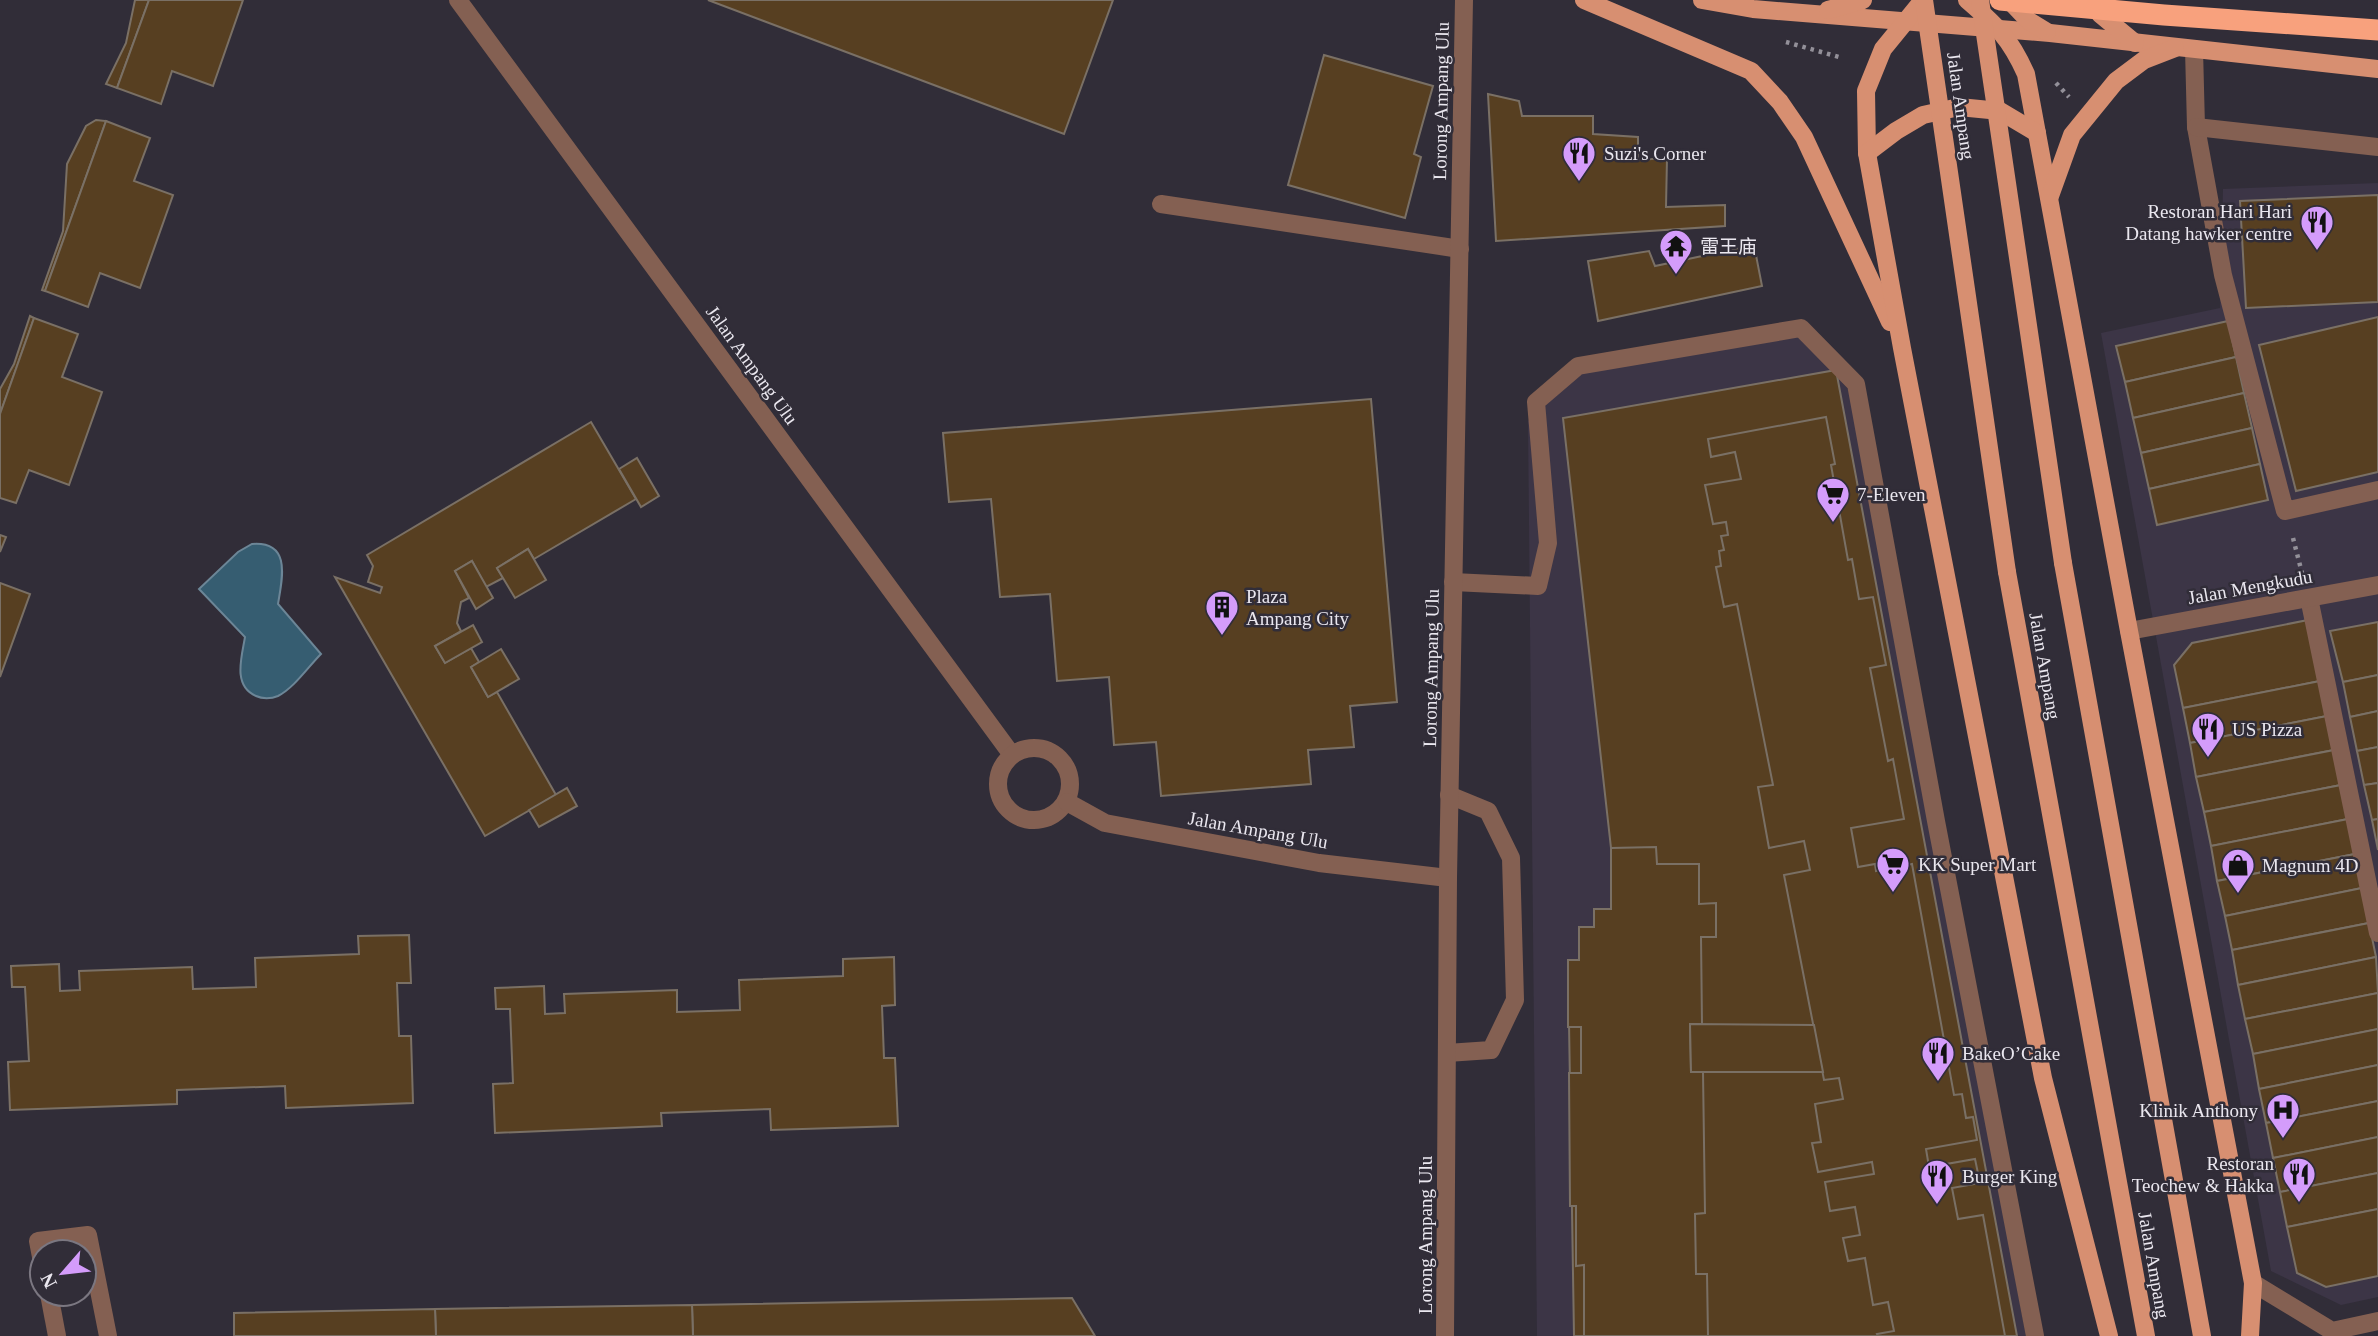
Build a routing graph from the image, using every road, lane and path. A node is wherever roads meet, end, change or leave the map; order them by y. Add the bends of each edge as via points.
1 (458, 0) edge
2 (1464, 0) edge
3 (1584, 0) edge
4 (1702, 0) edge
5 (1863, 0) edge
6 (1923, 0) edge
7 (1967, 0) edge
8 (1980, 0) edge
9 (2000, 0) edge
10 (2010, 0) edge
11 (2095, 0) edge
12 (1818, 13) junction
13 (1905, 20) junction
14 (2000, 29) junction
15 (2378, 30) edge
16 (2050, 33) junction
17 (1784, 41) dead end
18 (2135, 43) junction
19 (2186, 48) junction
20 (1839, 57) dead end
21 (2378, 69) edge
22 (2196, 127) junction
23 (2037, 133) junction
24 (2378, 147) edge
25 (1867, 153) junction
26 (2049, 198) junction
27 (1161, 204) dead end
28 (1460, 249) junction
29 (1902, 348) junction
30 (2378, 490) edge
31 (2285, 511) junction
32 (1453, 582) junction
33 (2378, 585) edge
34 (2309, 598) junction
35 (2129, 631) junction
36 (1012, 755) junction
37 (1449, 795) junction
38 (1067, 802) junction
39 (1448, 878) junction
40 (2378, 933) edge
41 (1447, 1053) junction
42 (63, 1238) edge
43 (89, 1238) edge
44 (2253, 1283) junction
45 (98, 1286) edge
46 (52, 1308) edge
47 (2378, 1321) edge
48 (2332, 1334) edge
49 (57, 1336) edge
50 (108, 1336) edge
51 (1445, 1336) edge
52 (2035, 1336) edge
53 (2109, 1336) edge
54 (2146, 1336) edge
55 (2202, 1336) edge
56 (2250, 1336) edge

1 - 36 street, Jalan Ampang Ulu
2 - 28 street, Lorong Ampang Ulu
3 - 29 main road via 1751,71 1780,102 1804,137
4 - 12 main road
5 - 12 main road
6 - 13 main road
6 - 54 main road, Jalan Ampang, bridge via 2007,572
7 - 14 main road
8 - 55 main road, Jalan Ampang, bridge via 2063,563
9 - 15 highway, bridge
10 - 16 main road via 2029,22
11 - 18 main road via 2100,14
12 - 13 main road
13 - 14 main road
13 - 25 main road via 1883,49 1866,91
14 - 16 main road
14 - 23 main road via 2026,74
16 - 18 main road
17 - 20 path
18 - 19 main road
19 - 21 main road
19 - 22 street
19 - 26 main road via 2144,60 2116,81 2072,135
22 - 24 street
22 - 31 street via 2223,275
23 - 25 main road via 2000,111 1959,107 1923,115
23 - 26 main road
25 - 29 main road
26 - 35 main road
27 - 28 street
28 - 32 street, Lorong Ampang Ulu
29 - 53 main road via 2043,1078
30 - 31 street
31 - 34 path
32 - 37 street, Lorong Ampang Ulu
32 - 52 street via 1538,586 1548,543 1536,402 1578,366 1801,328 1856,384
33 - 34 street, Jalan Mengkudu
34 - 35 street, Jalan Mengkudu
34 - 40 street
35 - 44 main road
36 - 38 street via 1034,747 1058,756 1070,777
36 - 38 street via 1004,763 998,785 1000,796 1014,814 1036,821 1059,812
37 - 39 street, Lorong Ampang Ulu
37 - 41 street via 1488,811 1511,858 1515,1000 1491,1050
38 - 39 street, Jalan Ampang Ulu via 1105,823 1319,863
39 - 41 street, Lorong Ampang Ulu
41 - 51 street, Lorong Ampang Ulu
42 - 43 street
44 - 48 street
44 - 56 main road
45 - 50 street
46 - 49 street
47 - 48 street

